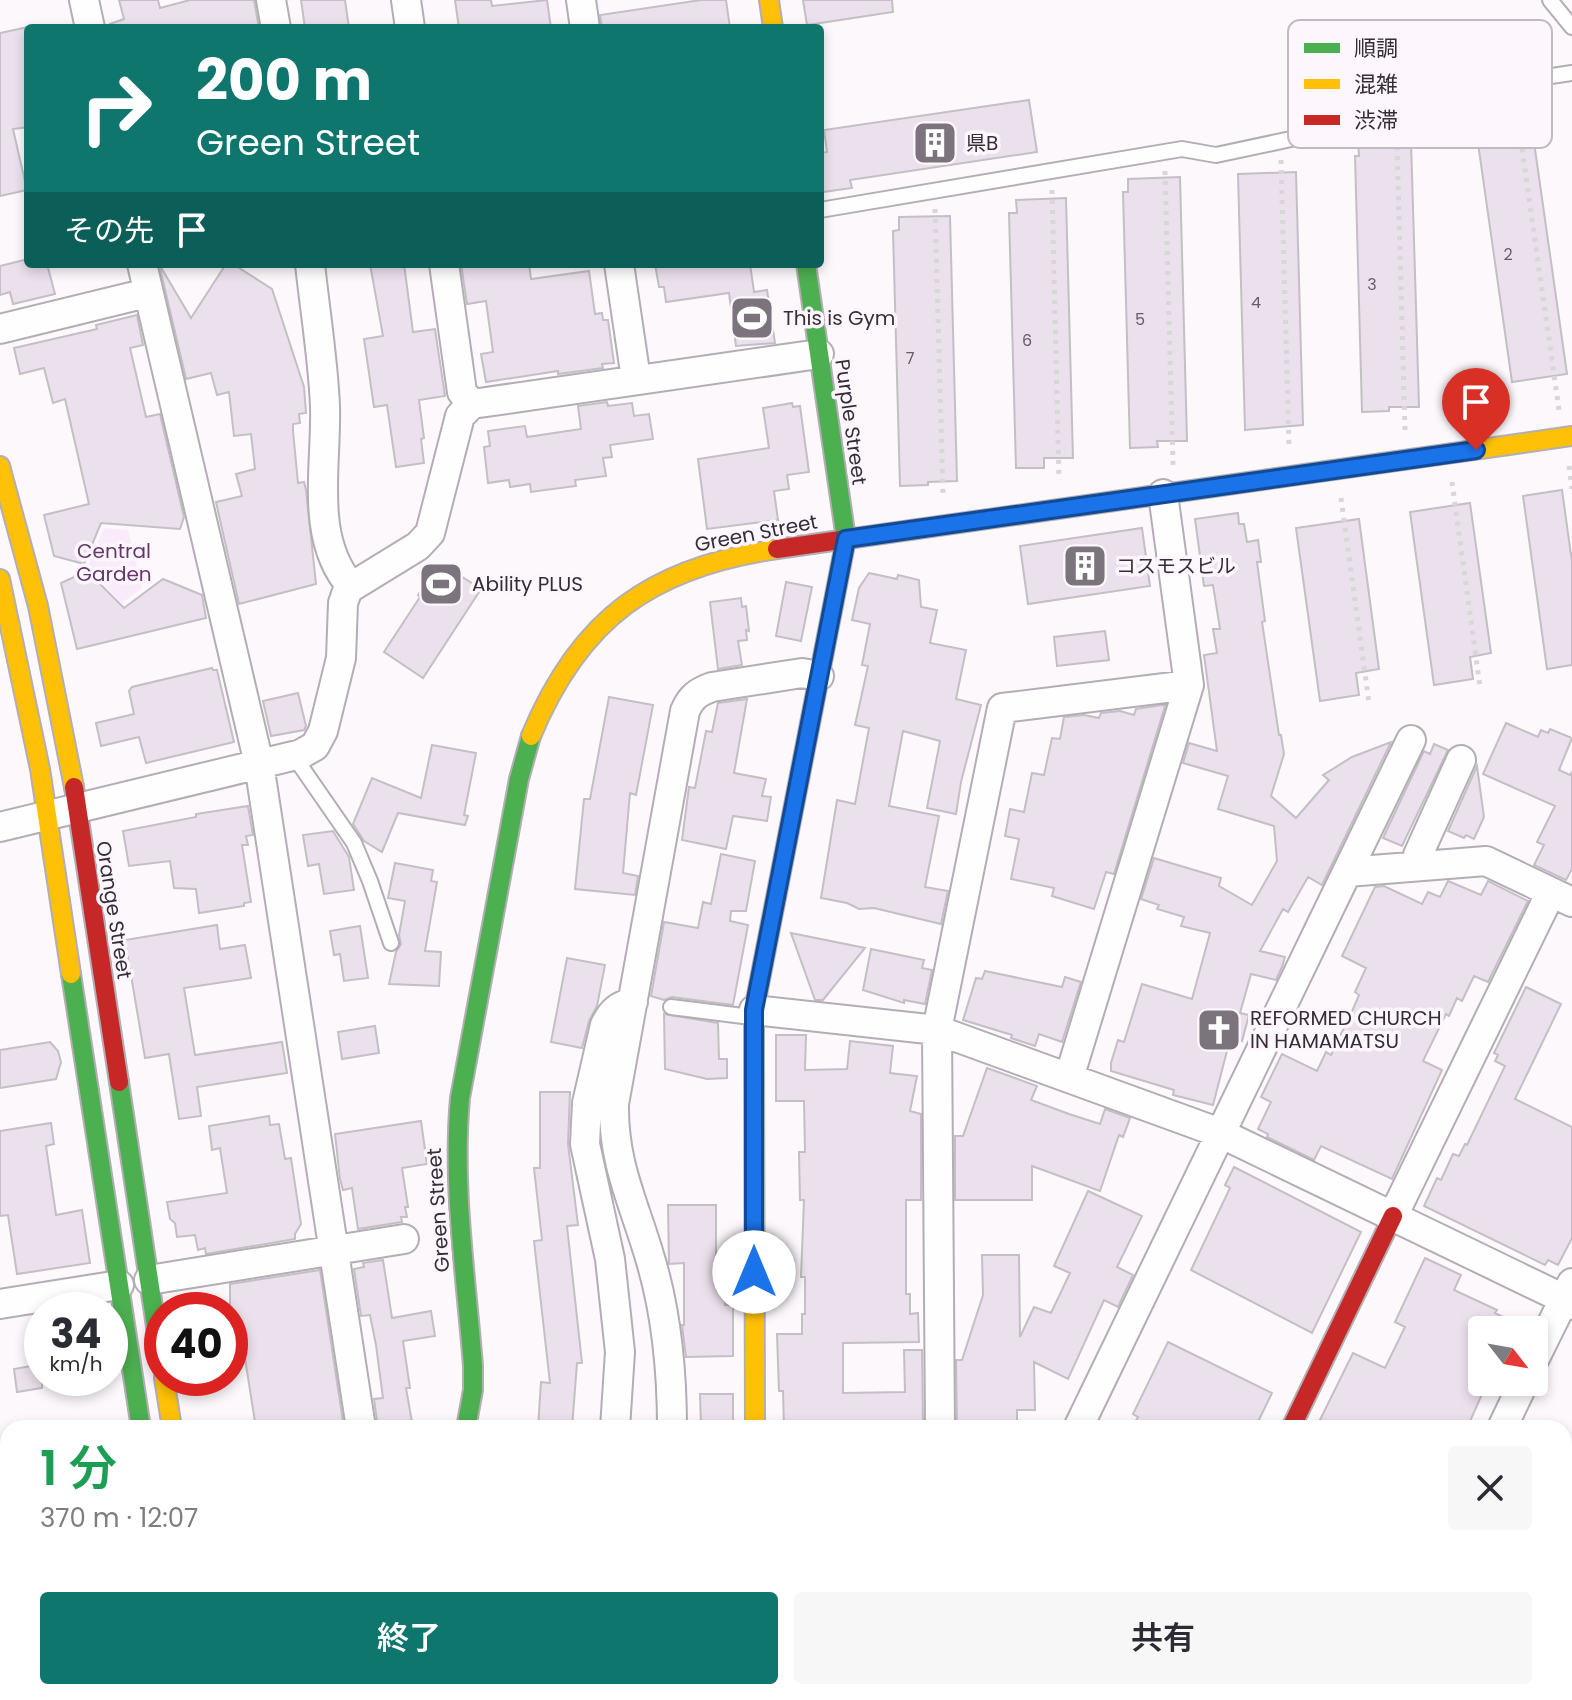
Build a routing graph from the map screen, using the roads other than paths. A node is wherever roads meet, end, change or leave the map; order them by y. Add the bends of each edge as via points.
1 (84, 0) edge
2 (271, 0) edge
3 (406, 0) edge
4 (581, 0) edge
5 (769, 0) edge
6 (1550, 0) edge
7 (89, 24) edge
8 (275, 24) edge
9 (409, 24) edge
10 (584, 24) edge
11 (772, 24) edge
12 (1572, 27) edge
13 (1572, 73) edge
14 (1552, 76) edge
15 (1288, 140) edge
16 (824, 209) edge
17 (143, 268) edge
18 (310, 268) edge
19 (445, 268) edge
20 (620, 268) edge
21 (807, 268) edge
22 (147, 293) junction
23 (0, 329) edge
24 (819, 354) junction
25 (636, 379) junction
26 (472, 404) junction
27 (1572, 436) edge
28 (0, 466) edge
29 (1163, 494) junction
30 (846, 539) junction
31 (0, 579) edge
32 (351, 586) junction
33 (819, 676) junction
34 (1189, 685) junction
35 (1411, 740) dead end
36 (298, 754) junction
37 (1461, 760) dead end
38 (259, 764) junction
39 (77, 808) junction
40 (47, 816) junction
41 (0, 827) edge
42 (1419, 866) junction
43 (1347, 872) junction
44 (1562, 897) edge
45 (391, 943) dead end
46 (633, 1002) junction
47 (671, 1007) dead end
48 (755, 1014) junction
49 (937, 1030) junction
50 (1069, 1078) junction
51 (1220, 1133) junction
52 (1393, 1216) junction
53 (404, 1239) dead end
54 (334, 1250) junction
55 (149, 1280) junction
56 (119, 1285) junction
57 (151, 1292) edge
58 (1569, 1296) edge
59 (0, 1304) edge
60 (1548, 1334) edge
61 (167, 1396) edge
62 (1517, 1396) edge
63 (140, 1420) edge
64 (171, 1420) edge
65 (360, 1420) edge
66 (467, 1420) edge
67 (616, 1420) edge
68 (672, 1420) edge
69 (755, 1420) edge
70 (940, 1420) edge
71 (1082, 1420) edge
72 (1295, 1420) edge
73 (1506, 1420) edge

1 - 7 street
2 - 8 street
3 - 9 street
4 - 10 street
5 - 11 street
6 - 12 lane
13 - 14 lane
15 - 16 lane via 1216,155 1182,149
17 - 22 street
18 - 32 street via 325,407 321,486 331,553
19 - 26 street via 462,392
20 - 25 street
21 - 24 street, Purple Street
22 - 23 street
22 - 38 street
24 - 25 street
24 - 30 street, Purple Street
25 - 26 street
26 - 32 street via 460,416 430,533 418,546
27 - 29 street, Green Street
28 - 39 street, Orange Street via 47,645
29 - 30 street, Green Street
29 - 34 street
30 - 33 street, Purple Street
30 - 66 street, Green Street via 718,559 651,586 611,614 577,648 539,710 519,779 456,1127 456,1199 473,1366
31 - 40 street
32 - 36 street via 343,603 341,658 323,731 315,746
33 - 46 street via 802,673 712,687 690,699
33 - 48 street, Purple Street
34 - 49 street via 1002,708
34 - 50 street
35 - 43 street
36 - 38 street
36 - 45 lane via 300,765 358,852
37 - 42 street via 1418,855
38 - 39 street
38 - 54 street
39 - 40 street
39 - 55 street, Orange Street
40 - 41 street
40 - 56 street
42 - 43 street
42 - 44 street via 1486,861
43 - 51 street
44 - 52 street
46 - 67 street via 611,1013 605,1025 585,1123 588,1164 610,1259 620,1352
46 - 68 street via 614,1130 663,1314
47 - 48 lane
48 - 49 street
48 - 69 street, Purple Street
49 - 50 street
49 - 70 street
50 - 51 street
51 - 52 street
51 - 71 street
52 - 58 street
52 - 72 street
53 - 54 street
54 - 55 street
54 - 65 street
55 - 57 street, Orange Street
56 - 59 street
56 - 63 street
58 - 60 street
61 - 64 street
62 - 73 street

